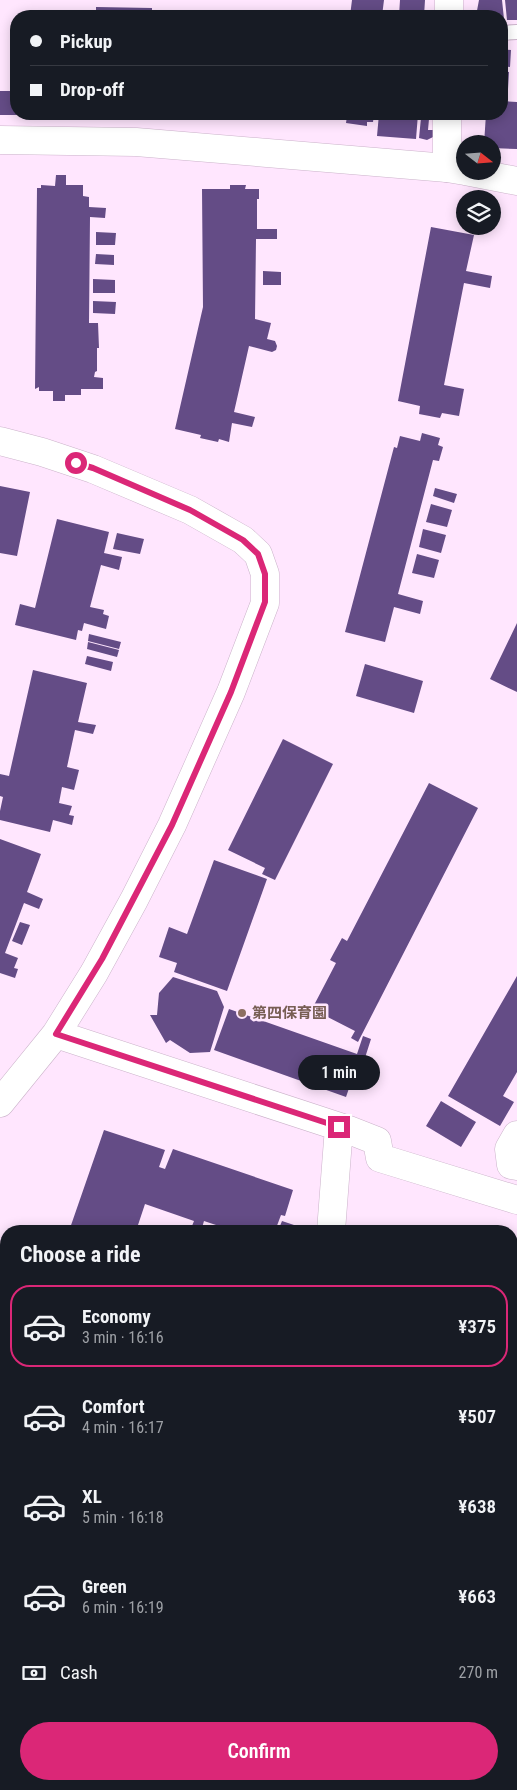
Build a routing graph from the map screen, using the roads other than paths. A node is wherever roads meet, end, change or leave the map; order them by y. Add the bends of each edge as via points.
1 (449, 120) edge
2 (0, 140) edge
3 (456, 155) edge
4 (456, 170) edge
5 (501, 178) edge
6 (517, 181) edge
7 (0, 441) edge
8 (56, 1034) junction
9 (0, 1103) edge
10 (339, 1127) junction
11 (517, 1135) edge
12 (517, 1166) edge
13 (517, 1200) edge
14 (331, 1225) edge

1 - 3 street
2 - 4 street via 136,142
5 - 6 street
7 - 8 street via 93,468 190,510 243,540 258,554 265,574 265,602 255,632 172,825 94,973
8 - 9 street
8 - 10 street
10 - 13 street via 377,1141 380,1158
10 - 14 street
11 - 12 street via 509,1149 511,1165

